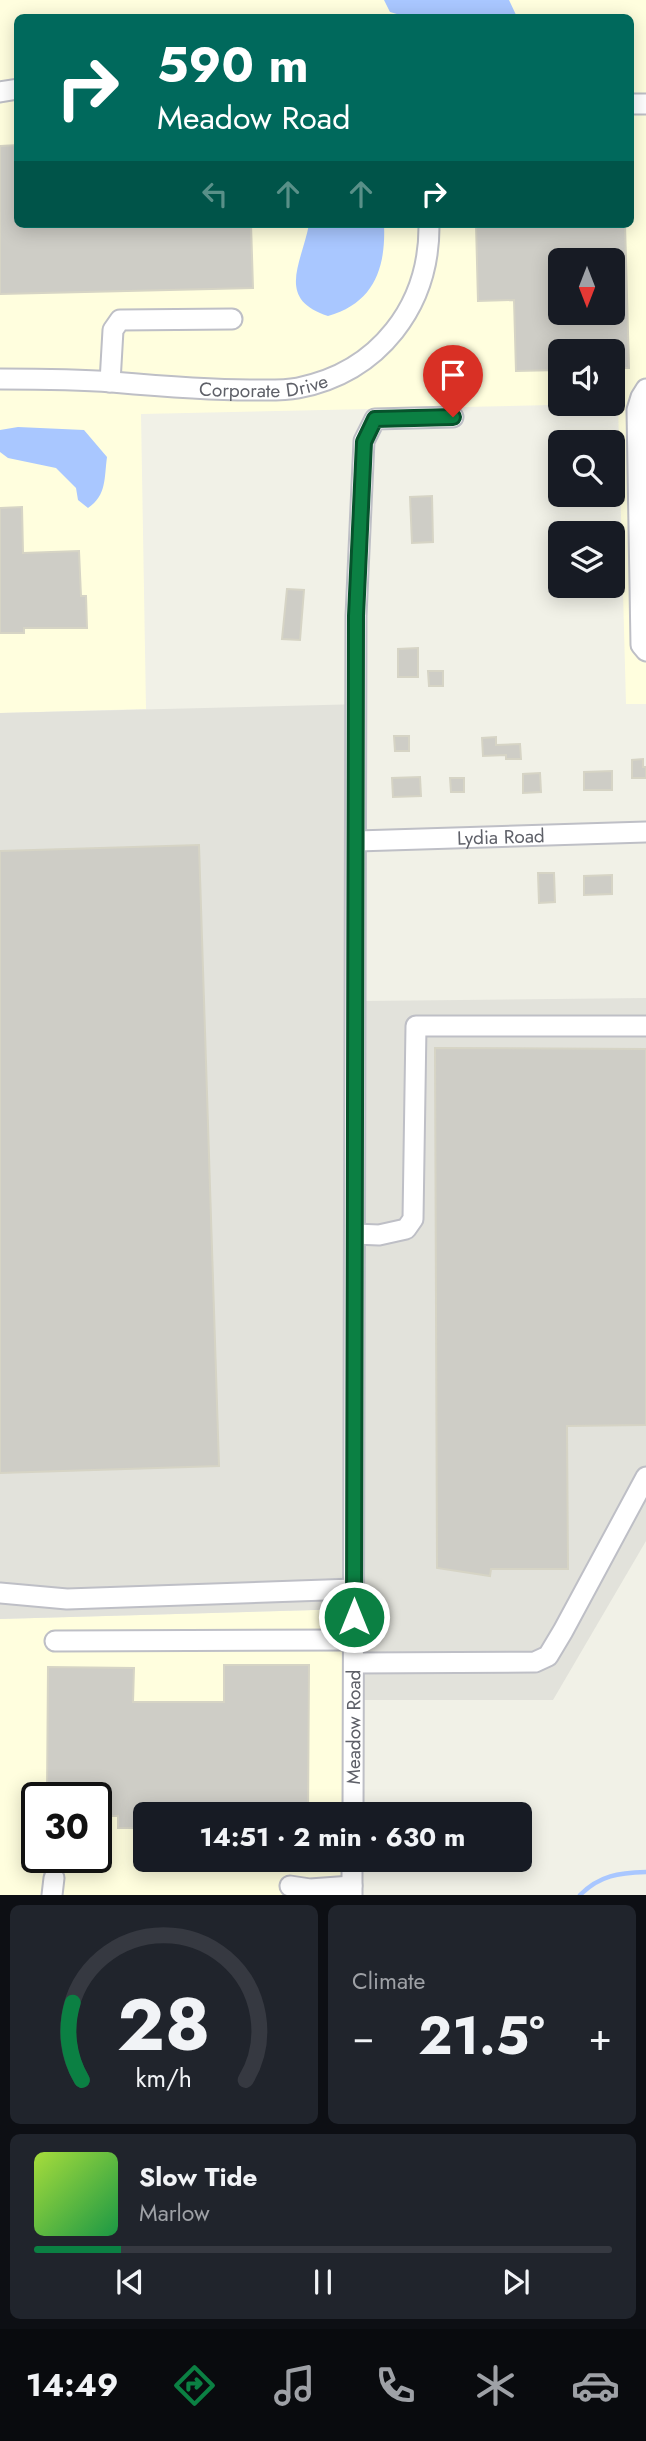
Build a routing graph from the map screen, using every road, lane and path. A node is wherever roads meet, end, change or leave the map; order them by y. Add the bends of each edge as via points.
1 (429, 228) edge
2 (232, 319) dead end
3 (0, 379) edge
4 (110, 382) junction
5 (646, 389) edge
6 (453, 417) dead end
7 (646, 651) edge
8 (646, 832) edge
9 (356, 841) junction
10 (646, 1026) edge
11 (355, 1234) junction
12 (646, 1477) edge
13 (354, 1589) junction
14 (0, 1593) edge
15 (354, 1640) junction
16 (55, 1641) dead end
17 (354, 1663) junction
18 (352, 1802) edge
19 (352, 1872) edge
20 (290, 1886) dead end
21 (352, 1891) edge

1 - 4 street, Corporate Drive via 425,265 404,320 371,355 336,376 278,390
2 - 4 street via 120,320 113,330
3 - 4 street, Corporate Drive
5 - 7 street via 637,410 641,645
6 - 9 street, Meadow Road via 375,419 364,442 356,616
8 - 9 street, Lydia Road
9 - 11 street, Meadow Road
10 - 11 street via 416,1026 413,1219 406,1229
11 - 13 street, Meadow Road
12 - 17 street via 548,1656 535,1662
13 - 14 street via 67,1599
13 - 15 street, Meadow Road
15 - 16 street
15 - 17 street, Meadow Road
17 - 18 street, Meadow Road
19 - 21 street
20 - 21 street

